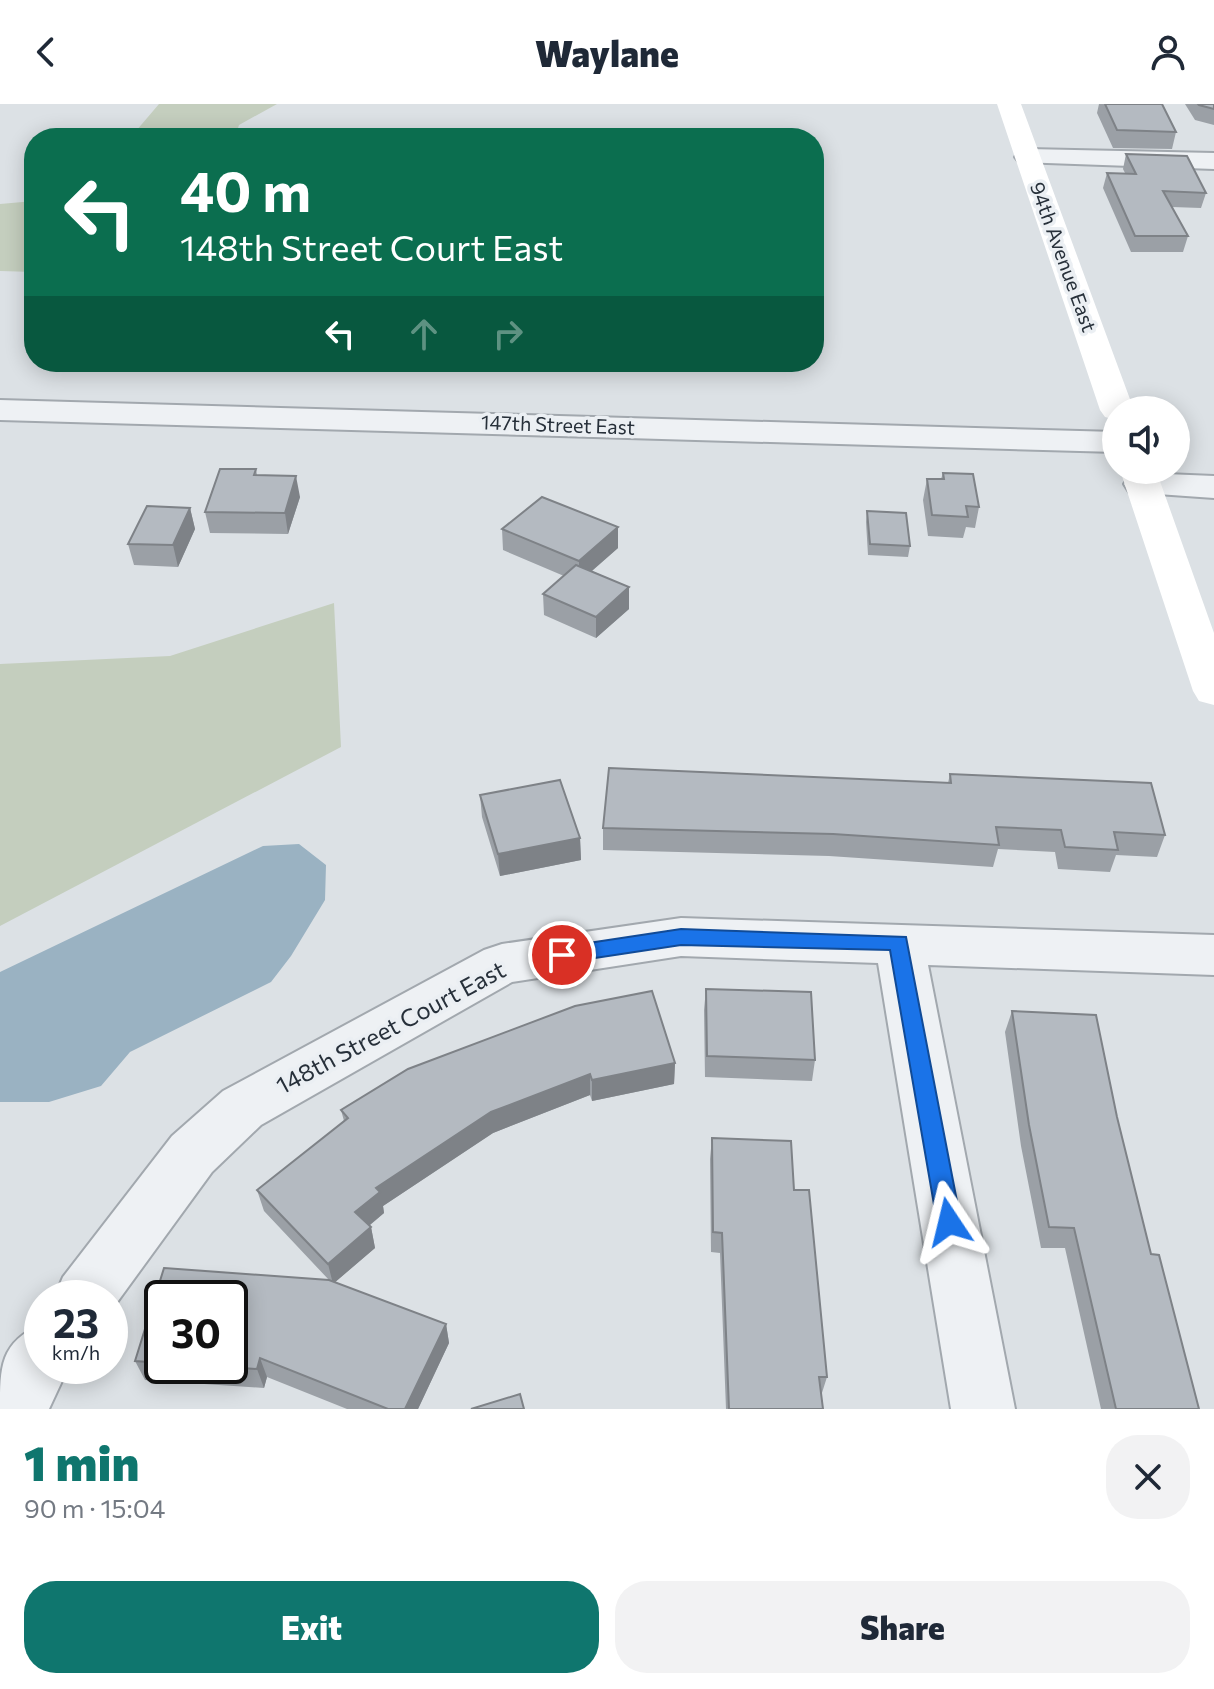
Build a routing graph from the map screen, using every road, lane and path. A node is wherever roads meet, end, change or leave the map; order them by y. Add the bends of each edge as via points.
1 (1009, 104) edge
2 (1028, 157) junction
3 (1214, 161) edge
4 (1112, 396) edge
5 (0, 410) edge
6 (1102, 442) edge
7 (1143, 484) edge
8 (1190, 484) edge
9 (1214, 487) edge
10 (1201, 617) edge
11 (1214, 691) edge
12 (899, 942) junction
13 (1214, 955) edge
14 (98, 1280) edge
15 (27, 1384) edge
16 (17, 1409) edge
17 (983, 1409) edge

1 - 2 main road, 94th Avenue East
2 - 3 street
2 - 4 main road, 94th Avenue East
5 - 6 street, 147th Street East
7 - 10 main road
8 - 9 street
10 - 11 main road
12 - 13 street, 148th Street Court East
12 - 14 street, 148th Street Court East via 681,937 502,964 242,1108 192,1154
12 - 17 street
15 - 16 street

